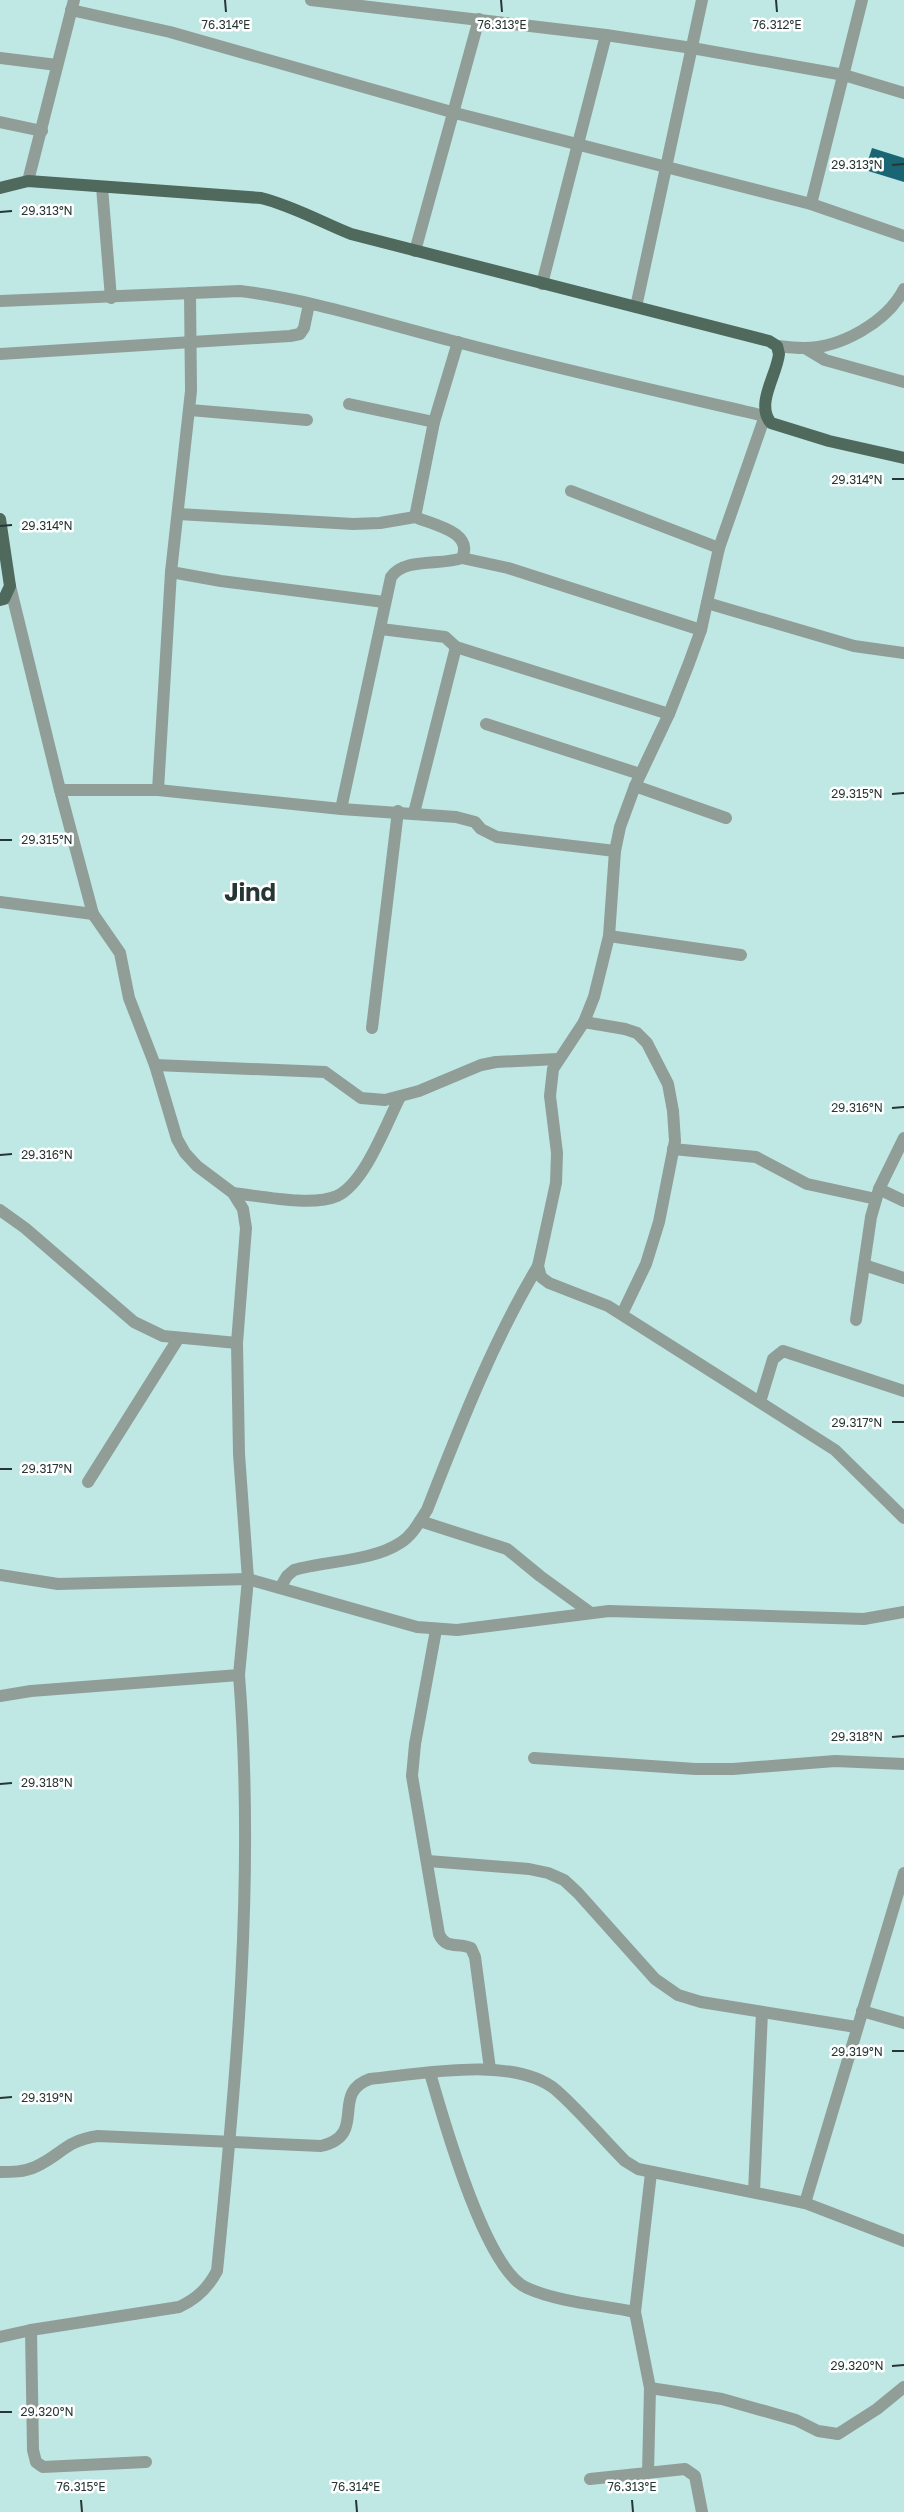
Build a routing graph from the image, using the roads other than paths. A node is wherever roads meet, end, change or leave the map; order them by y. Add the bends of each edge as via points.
1 (311, 0) edge
2 (702, 0) edge
3 (862, 0) edge
4 (72, 5) edge
5 (478, 19) junction
6 (606, 35) junction
7 (692, 48) junction
8 (0, 58) edge
9 (57, 65) junction
10 (844, 75) junction
11 (904, 94) edge
12 (454, 113) junction
13 (0, 122) edge
14 (42, 131) junction
15 (577, 145) junction
16 (667, 167) junction
17 (28, 181) junction
18 (102, 187) junction
19 (0, 188) edge
20 (810, 204) junction
21 (904, 236) edge
22 (415, 251) junction
23 (542, 284) junction
24 (904, 289) edge
25 (190, 293) junction
26 (111, 298) junction
27 (0, 300) edge
28 (309, 304) junction
29 (636, 307) junction
30 (192, 341) junction
31 (458, 342) junction
32 (777, 346) junction
33 (806, 348) junction
34 (0, 354) edge
35 (904, 382) edge
36 (349, 404) dead end
37 (190, 410) junction
38 (765, 416) junction
39 (307, 420) dead end
40 (434, 422) junction
41 (904, 458) edge
42 (570, 491) dead end
43 (178, 514) junction
44 (415, 517) junction
45 (0, 519) edge
46 (719, 548) junction
47 (462, 558) junction
48 (171, 572) junction
49 (10, 586) junction
50 (0, 600) edge
51 (384, 602) junction
52 (707, 603) junction
53 (381, 629) junction
54 (701, 630) junction
55 (456, 647) junction
56 (904, 653) edge
57 (669, 714) junction
58 (486, 724) dead end
59 (638, 780) junction
60 (60, 790) junction
61 (158, 790) junction
62 (341, 809) junction
63 (398, 811) junction
64 (414, 813) junction
65 (726, 818) dead end
66 (615, 851) junction
67 (0, 902) edge
68 (94, 914) junction
69 (609, 936) junction
70 (741, 955) dead end
71 (584, 1022) junction
72 (372, 1028) dead end
73 (558, 1059) junction
74 (154, 1065) junction
75 (400, 1097) junction
76 (904, 1138) edge
77 (673, 1149) junction
78 (233, 1193) junction
79 (878, 1194) junction
80 (904, 1200) edge
81 (1, 1215) edge
82 (538, 1266) junction
83 (864, 1266) junction
84 (904, 1278) edge
85 (622, 1314) junction
86 (856, 1320) dead end
87 (178, 1338) junction
88 (237, 1343) junction
89 (904, 1392) edge
90 (760, 1402) junction
91 (88, 1482) dead end
92 (904, 1518) edge
93 (420, 1521) junction
94 (0, 1575) edge
95 (248, 1579) junction
96 (280, 1588) junction
97 (904, 1612) edge
98 (591, 1613) junction
99 (436, 1630) junction
100 (239, 1676) junction
101 (0, 1696) edge
102 (534, 1758) dead end
103 (904, 1764) edge
104 (428, 1861) junction
105 (904, 1872) edge
106 (862, 2011) junction
107 (762, 2012) junction
108 (904, 2023) edge
109 (856, 2027) junction
110 (490, 2069) junction
111 (430, 2073) junction
112 (230, 2143) junction
113 (0, 2172) edge
114 (651, 2173) junction
115 (754, 2192) junction
116 (805, 2203) junction
117 (904, 2241) edge
118 (635, 2312) junction
119 (31, 2330) junction
120 (0, 2337) edge
121 (904, 2387) edge
122 (650, 2388) junction
123 (146, 2462) dead end
124 (648, 2473) junction
125 (590, 2479) dead end
126 (702, 2512) edge

1 - 5 street
2 - 7 street
3 - 10 street
4 - 9 street
4 - 12 street
5 - 6 street
5 - 12 street
6 - 7 street
6 - 15 street
7 - 10 street
7 - 16 street
8 - 9 street
9 - 14 street
10 - 11 street
10 - 20 street
12 - 15 street
12 - 22 street
13 - 14 street
14 - 17 street
15 - 16 street
15 - 23 street
16 - 20 street
16 - 29 street
17 - 18 main road
17 - 19 main road
18 - 22 main road via 261,198 295,208 352,234
18 - 26 street
20 - 21 street
22 - 23 main road
23 - 29 main road
24 - 33 street via 899,299 880,318 862,330 837,341
25 - 26 street
25 - 28 street via 240,291
25 - 30 street
26 - 27 street
28 - 30 street via 300,334
28 - 31 street
29 - 32 main road via 769,341
30 - 34 street
30 - 37 street
31 - 38 street
31 - 40 street
32 - 33 street
32 - 38 main road via 779,361 767,396
33 - 35 street via 825,360
36 - 40 street
37 - 39 street
37 - 43 street
38 - 41 main road via 771,423 800,433
38 - 46 street
40 - 44 street
42 - 46 street
43 - 44 street via 354,524
43 - 48 street
44 - 47 street via 458,535 466,550
45 - 49 main road
46 - 52 street
47 - 51 street via 396,570
47 - 54 street via 508,568
48 - 51 street via 221,582
48 - 61 street
49 - 50 main road
49 - 60 street
51 - 53 street
52 - 54 street
52 - 56 street via 854,646
53 - 55 street via 445,637
53 - 62 street
54 - 57 street
55 - 57 street
55 - 64 street
57 - 59 street
58 - 59 street
59 - 65 street
59 - 66 street via 620,827
60 - 61 street
60 - 68 street
61 - 62 street
62 - 63 street
63 - 64 street
63 - 72 street
64 - 66 street via 469,819 497,837
66 - 69 street
67 - 68 street
68 - 74 street via 120,953 129,998
69 - 70 street
69 - 71 street via 599,982
71 - 73 street
71 - 77 street via 637,1033 647,1043 668,1084 673,1111
73 - 75 street via 481,1065
73 - 82 street via 553,1069 550,1096 557,1153 556,1183
74 - 75 street via 325,1072 361,1098 385,1100
74 - 78 street via 177,1139 185,1153
75 - 78 street via 360,1175 348,1189 335,1197 313,1200
76 - 79 street
77 - 79 street via 756,1157 807,1184
77 - 85 street via 652,1246
78 - 88 street via 243,1209 246,1228
79 - 80 street
79 - 83 street via 870,1217
81 - 87 street via 134,1322 151,1331
82 - 85 street via 541,1277 549,1283
82 - 93 street via 510,1312 490,1355
83 - 84 street
83 - 86 street
85 - 90 street
87 - 88 street
87 - 91 street
88 - 95 street via 239,1454
89 - 90 street via 783,1352 773,1359
90 - 92 street via 835,1450
93 - 96 street via 400,1543 364,1555 294,1570
93 - 98 street via 507,1549
94 - 95 street via 58,1584
95 - 96 street
95 - 100 street
96 - 99 street
97 - 98 street via 864,1619
98 - 99 street
99 - 104 street via 412,1776
100 - 101 street
100 - 112 street via 245,1743 246,1855
102 - 103 street via 695,1770 835,1761
104 - 107 street via 530,1869 564,1880 655,1979 678,1995
104 - 110 street via 439,1934 450,1946 471,1948 475,1957
105 - 106 street
106 - 108 street
106 - 109 street
107 - 109 street
107 - 115 street
109 - 116 street
110 - 111 street
110 - 114 street via 537,2078 555,2090 625,2161
111 - 112 street via 358,2083 351,2093 347,2127 342,2137 332,2144
111 - 118 street via 458,2168 503,2266 513,2279 526,2288 547,2295
112 - 113 street via 98,2136 68,2145 34,2168
112 - 119 street via 217,2271 210,2285 198,2297 165,2311
114 - 115 street
114 - 118 street
115 - 116 street
116 - 117 street
118 - 122 street
119 - 120 street
119 - 123 street via 33,2450 36,2462 43,2467
121 - 122 street via 838,2434 818,2431 796,2420 722,2399
122 - 124 street
124 - 125 street
124 - 126 street via 685,2468 695,2476

